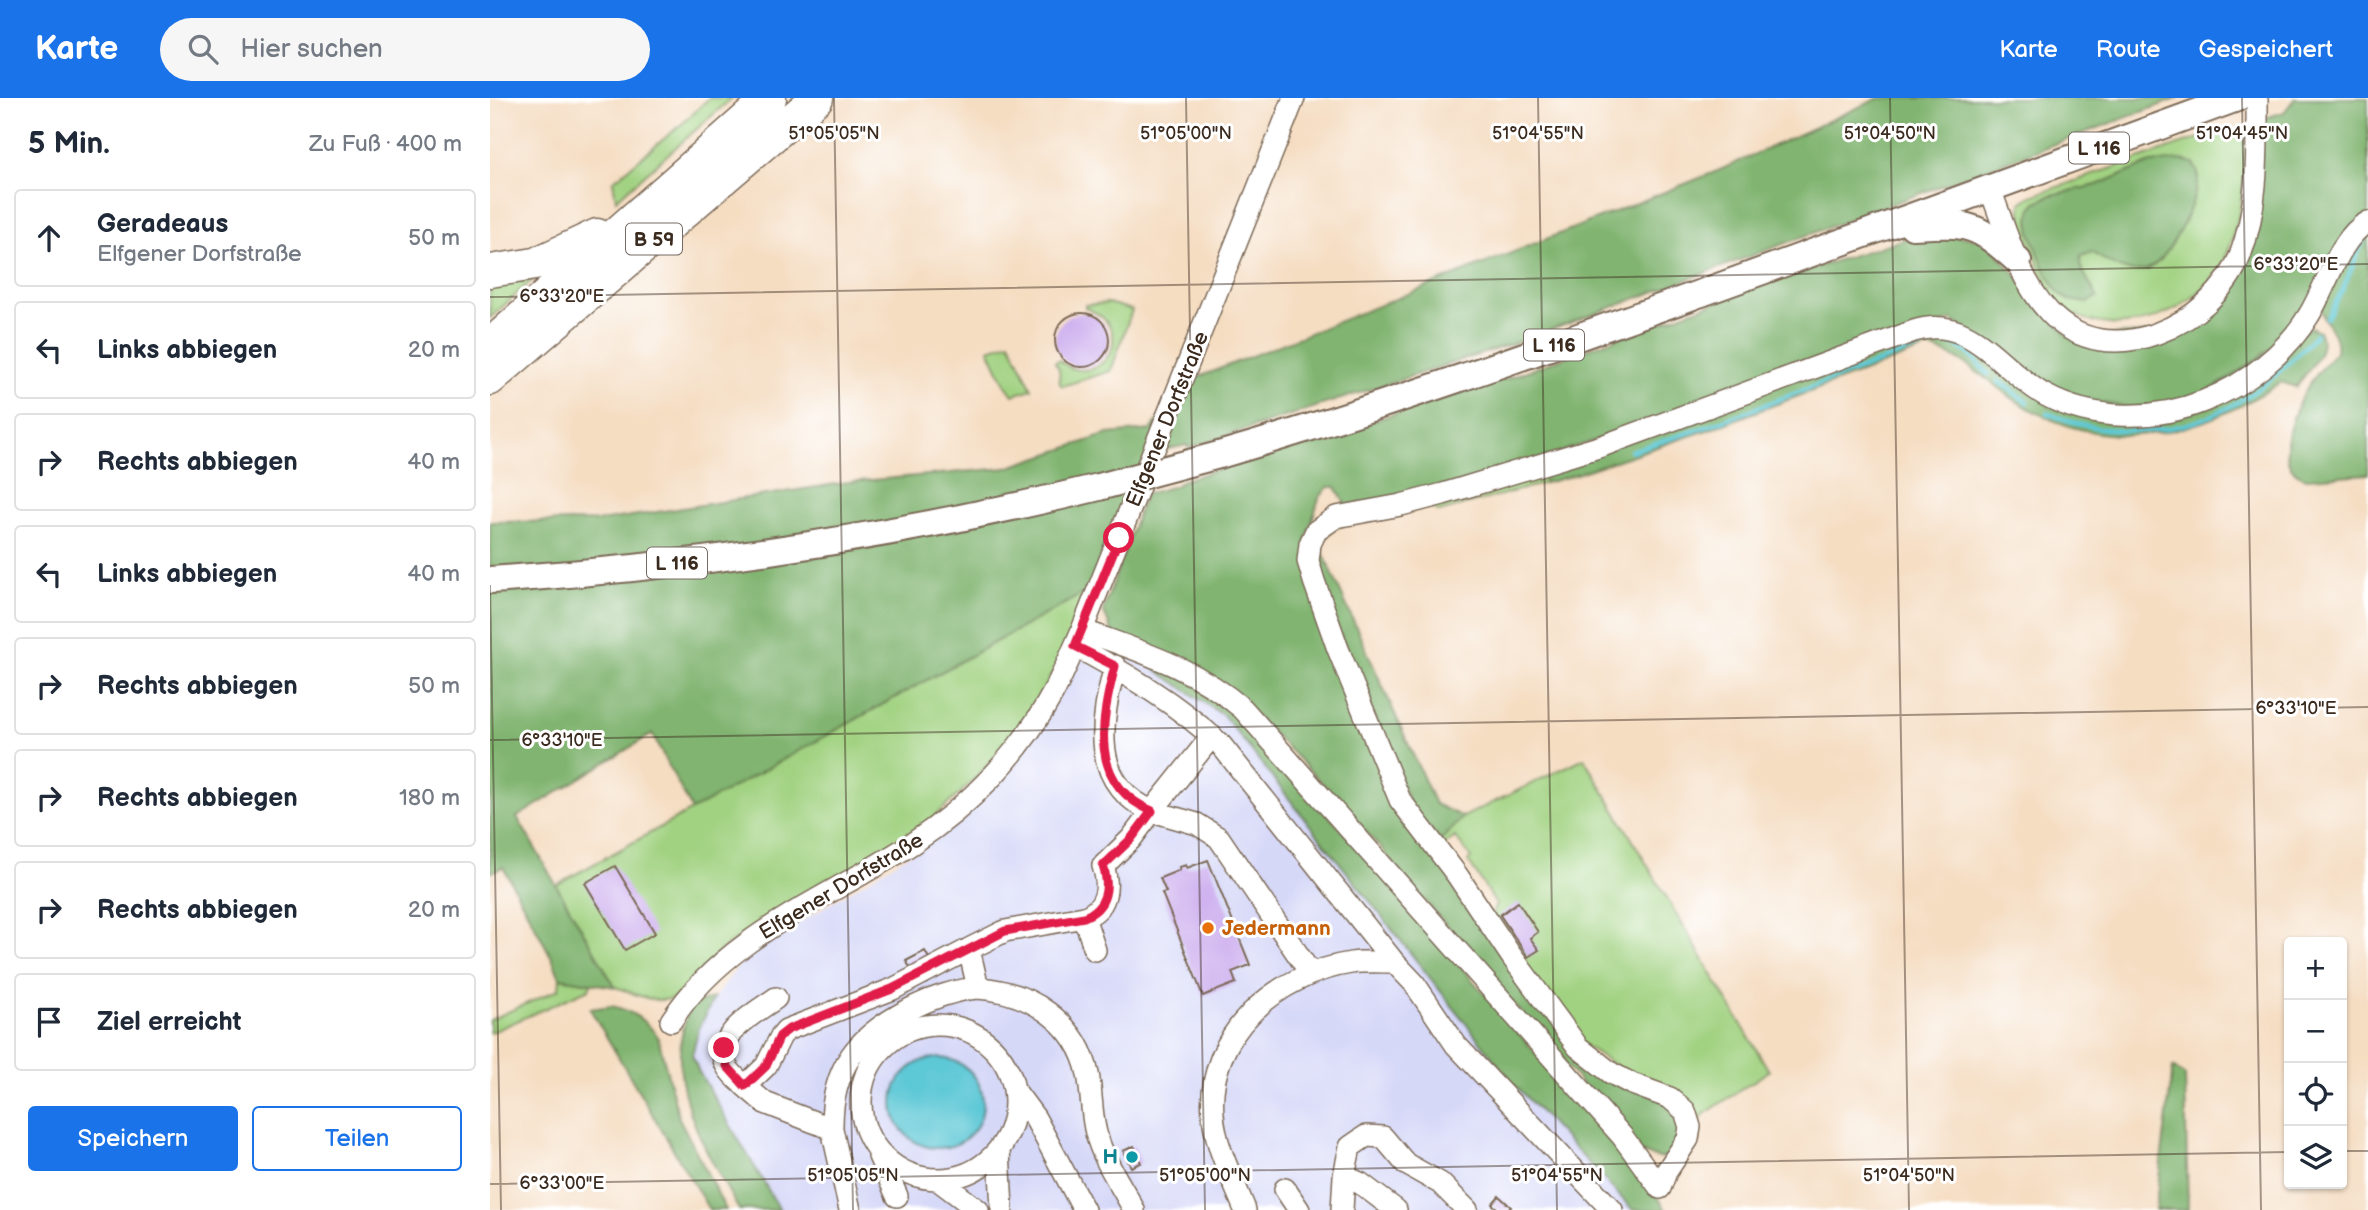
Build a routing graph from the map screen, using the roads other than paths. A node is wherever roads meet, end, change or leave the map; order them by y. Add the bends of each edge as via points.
1 (770, 98) edge
2 (817, 98) edge
3 (1294, 98) edge
4 (2236, 98) edge
5 (2257, 98) edge
6 (1990, 189) junction
7 (630, 219) junction
8 (2368, 222) edge
9 (1887, 227) junction
10 (2018, 261) junction
11 (490, 271) edge
12 (490, 345) edge
13 (490, 379) edge
14 (490, 580) edge
15 (1078, 638) junction
16 (1115, 666) junction
17 (1212, 736) junction
18 (1152, 811) junction
19 (1084, 917) junction
20 (969, 949) junction
21 (1095, 950) dead end
22 (1394, 962) junction
23 (1311, 974) junction
24 (978, 988) junction
25 (776, 998) dead end
26 (671, 1021) dead end
27 (745, 1086) junction
28 (1015, 1091) junction
29 (832, 1129) junction
30 (876, 1147) junction
31 (999, 1150) junction
32 (1344, 1176) junction
33 (938, 1180) junction
34 (1285, 1189) dead end
35 (897, 1196) dead end
36 (850, 1210) edge
37 (978, 1210) edge
38 (1002, 1210) edge
39 (1084, 1210) edge
40 (1134, 1210) edge
41 (1245, 1210) edge
42 (1299, 1210) edge
43 (1342, 1210) edge
44 (1396, 1210) edge
45 (1467, 1210) edge
46 (1612, 1210) edge

1 - 7 highway, B 59
2 - 13 highway, B 59
3 - 15 street, Elfgener Dorfstraße
4 - 6 main road, L 116
5 - 10 street via 2254,197 2244,244 2222,288 2190,317 2133,339 2089,336 2063,325 2048,311
6 - 9 main road, L 116
6 - 10 street
7 - 11 highway via 535,264
7 - 12 highway, B 59
8 - 15 street via 2347,241 2309,316 2281,349 2240,383 2187,407 2134,415 2072,406 2028,385 1966,334 1932,327 1640,434 1443,495 1340,516 1316,531 1308,556 1314,581 1400,800 1578,1047 1611,1073 1670,1098 1685,1111 1688,1139 1660,1188 1622,1136 1243,709 1194,673
9 - 10 main road via 1968,226 1984,232
9 - 14 main road, L 116, bridge via 1443,384 1099,487 829,543 645,567
15 - 16 street
15 - 26 street, Elfgener Dorfstraße via 1053,694 1034,723 960,808 914,843 736,951
16 - 17 street
16 - 18 street via 1104,713 1104,752 1126,795
17 - 18 street
17 - 22 street
18 - 19 street via 1131,839 1100,860 1105,896 1097,910
18 - 23 street via 1197,824 1219,838
19 - 20 street via 1005,931
19 - 21 street
20 - 24 street
20 - 27 street via 892,989 789,1029 780,1036 766,1066
22 - 23 street via 1351,963
22 - 46 street via 1456,1045
23 - 41 street via 1283,987 1254,1010 1233,1037 1218,1068 1212,1099 1215,1132
24 - 29 street via 930,999 863,1040 838,1080
24 - 40 street via 1024,998 1055,1017 1068,1032 1088,1072 1097,1135
25 - 27 street via 740,1025 725,1044 726,1064
27 - 29 street via 769,1105
28 - 30 street via 1000,1055 982,1038 947,1025 909,1030 887,1043 866,1075 862,1112
28 - 31 street via 1015,1116
28 - 39 street via 1035,1118
29 - 36 street
30 - 33 street via 903,1171
30 - 35 street
31 - 33 street via 972,1172
31 - 38 street
32 - 43 street
32 - 44 street
32 - 45 street via 1353,1143 1377,1135
33 - 37 street
34 - 42 street

